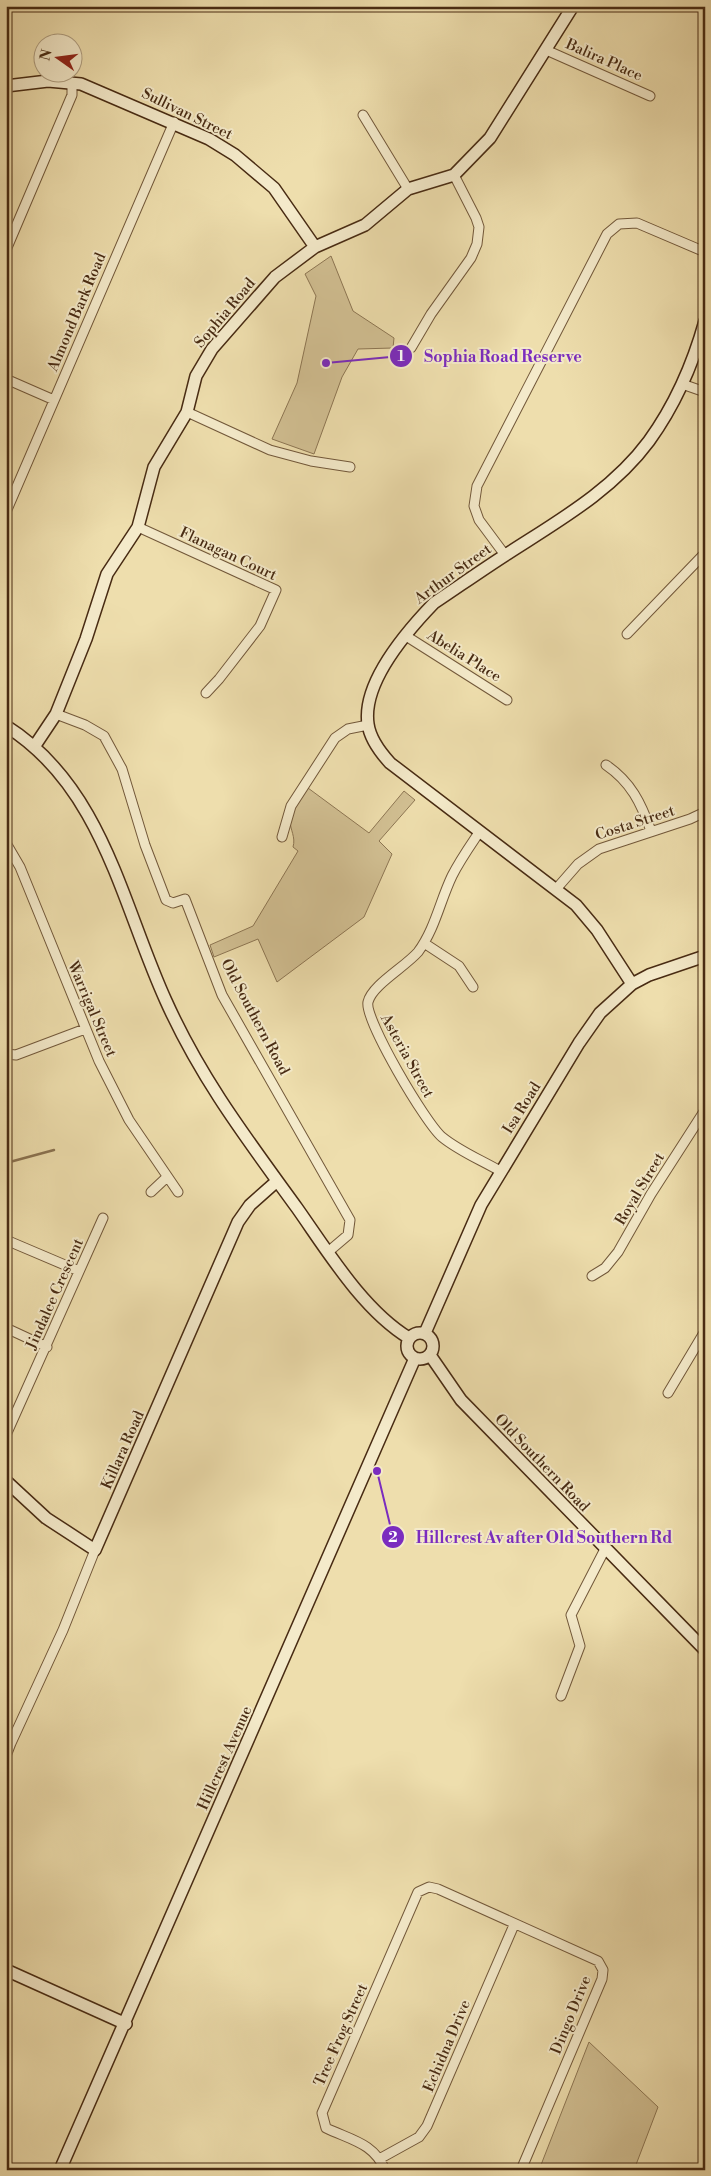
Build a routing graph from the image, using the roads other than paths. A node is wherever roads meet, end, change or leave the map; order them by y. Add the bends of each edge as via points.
1 (573, 6) edge
2 (546, 50) junction
3 (72, 83) junction
4 (6, 86) edge
5 (650, 96) dead end
6 (364, 115) dead end
7 (174, 122) junction
8 (454, 175) junction
9 (408, 189) junction
10 (314, 247) junction
11 (6, 250) edge
12 (705, 252) edge
13 (705, 321) edge
14 (411, 348) dead end
15 (6, 379) edge
16 (682, 384) junction
17 (705, 392) edge
18 (54, 400) junction
19 (187, 412) junction
20 (350, 466) dead end
21 (6, 512) edge
22 (138, 527) junction
23 (705, 553) edge
24 (505, 555) junction
25 (627, 634) dead end
26 (406, 636) junction
27 (206, 693) dead end
28 (507, 700) dead end
29 (56, 714) junction
30 (368, 725) junction
31 (6, 726) edge
32 (34, 747) junction
33 (606, 765) dead end
34 (705, 812) edge
35 (480, 831) junction
36 (651, 831) junction
37 (282, 837) dead end
38 (6, 843) edge
39 (557, 888) junction
40 (424, 943) junction
41 (705, 956) edge
42 (632, 984) junction
43 (473, 987) dead end
44 (85, 1029) junction
45 (6, 1054) edge
46 (705, 1110) edge
47 (500, 1171) junction
48 (167, 1177) junction
49 (277, 1181) junction
50 (151, 1192) dead end
51 (178, 1192) dead end
52 (103, 1218) dead end
53 (6, 1240) edge
54 (328, 1252) junction
55 (79, 1271) junction
56 (592, 1276) dead end
57 (6, 1328) edge
58 (705, 1331) edge
59 (426, 1333) junction
60 (409, 1338) junction
61 (47, 1347) junction
62 (430, 1355) junction
63 (415, 1358) junction
64 (668, 1393) dead end
65 (6, 1436) edge
66 (6, 1481) edge
67 (605, 1549) junction
68 (95, 1550) junction
69 (705, 1650) edge
70 (561, 1696) dead end
71 (8, 1743) edge
72 (6, 1756) edge
73 (426, 1888) joint
74 (514, 1925) junction
75 (6, 1970) edge
76 (126, 2024) junction
77 (381, 2158) junction
78 (60, 2170) edge
79 (385, 2170) edge
80 (521, 2170) edge

1 - 2 street, Sophia Road
2 - 5 street, Balira Place
2 - 8 street, Sophia Road via 490,138
3 - 4 street, Sullivan Street via 48,81
3 - 7 street, Sullivan Street
3 - 11 street via 72,96
6 - 9 street
7 - 10 street, Sullivan Street via 209,139 254,170 283,201
7 - 18 street, Almond Bark Road
8 - 9 street, Sophia Road
8 - 14 street via 479,227 477,244
9 - 10 street, Sophia Road via 365,225
10 - 19 street, Sophia Road via 275,278 212,349 196,376
12 - 24 street via 637,223 619,224 607,234 477,486 474,506 479,520
13 - 16 street, Arthur Street
15 - 18 street
16 - 17 street
16 - 24 street, Arthur Street via 648,443 621,473 570,514
18 - 21 street, Almond Bark Road
19 - 20 street via 270,450 311,461
19 - 22 street, Sophia Road via 154,468
22 - 27 street, Flanagan Court via 276,590 260,626
22 - 29 street, Sophia Road via 107,574 86,639
23 - 25 street
24 - 26 street, Arthur Street via 434,603
26 - 28 street, Abelia Place
26 - 30 street, Arthur Street via 371,690
29 - 32 street, Sophia Road
29 - 54 street, Old Southern Road via 104,736 122,769 166,900 173,903 185,900 222,995 350,1220 348,1235
30 - 35 street, Arthur Street via 374,741 390,763
30 - 37 street via 348,729 335,738 291,806
31 - 32 street
32 - 49 street via 71,787 88,813 109,856 166,1001 190,1050 219,1101
33 - 36 street via 620,774 636,794
34 - 36 street, Costa Street
35 - 39 street, Arthur Street
35 - 40 street, Asteria Street via 452,876
36 - 39 street, Costa Street via 592,852
38 - 44 street, Warrigal Street via 20,867
39 - 42 street, Arthur Street via 587,916
40 - 43 street via 459,966
40 - 47 street, Asteria Street via 410,962 371,995 368,1014 432,1127 455,1146
41 - 42 street, Isa Road via 662,969
42 - 47 street, Isa Road via 600,1013
44 - 45 street via 16,1055
44 - 48 street, Warrigal Street via 129,1120
46 - 56 street, Royal Street via 618,1252
47 - 59 street, Isa Road via 473,1222
48 - 50 street
48 - 51 street, Warrigal Street
49 - 54 street
49 - 68 street, Killara Road via 250,1205 238,1222
52 - 55 street, Jindalee Crescent
53 - 55 street
54 - 60 street via 384,1320
55 - 61 street, Jindalee Crescent
57 - 61 street
58 - 64 street
59 - 60 street via 416,1333
59 - 62 street via 434,1343
60 - 63 street via 408,1350
61 - 65 street, Jindalee Crescent
62 - 63 street via 423,1359
62 - 67 street, Old Southern Road via 461,1400
63 - 76 street, Hillcrest Avenue
66 - 68 street via 46,1518
67 - 69 street, Old Southern Road
67 - 70 street via 571,1615 580,1646
68 - 71 street, Killara Road via 63,1630
71 - 72 street, Killara Road
73 - 74 street, Dingo Drive via 438,1889
73 - 77 street, Tree Frog Street via 418,1892 322,2112 326,2128 373,2149
74 - 77 street, Echidna Drive via 427,2126 419,2137
74 - 80 street, Dingo Drive via 598,1961 603,1970
75 - 76 street
76 - 78 street, Hillcrest Avenue
77 - 79 street

